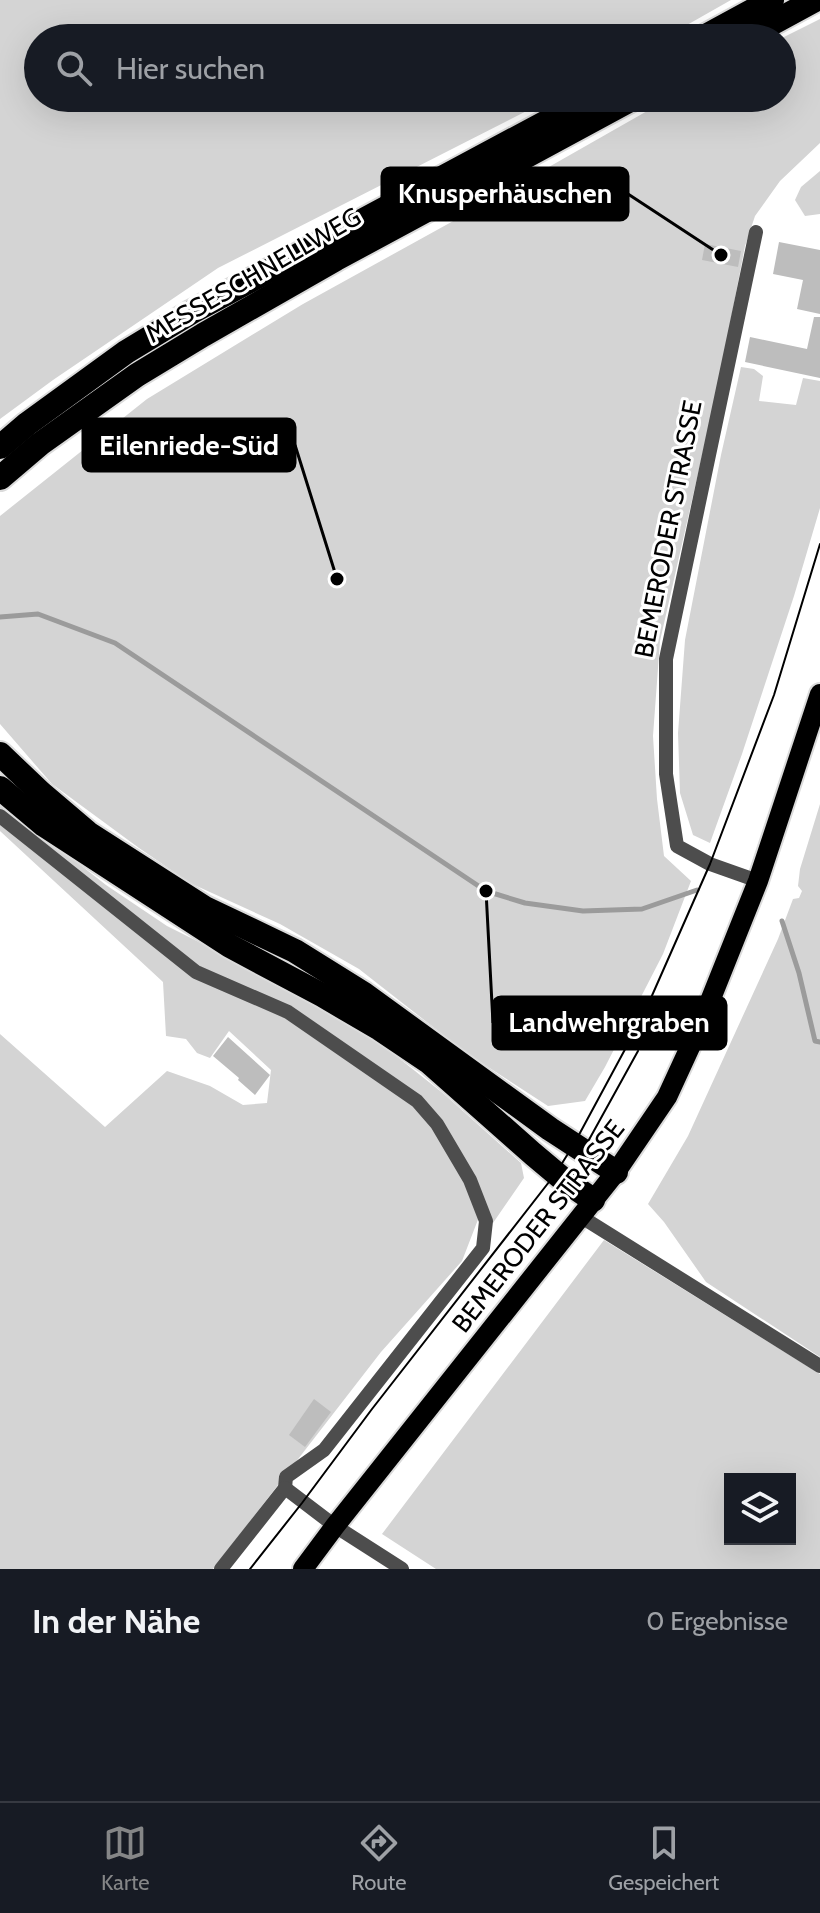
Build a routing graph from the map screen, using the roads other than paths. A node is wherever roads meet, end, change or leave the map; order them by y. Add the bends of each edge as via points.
1 (772, 0) edge
2 (815, 0) edge
3 (728, 24) edge
4 (771, 24) edge
5 (565, 112) edge
6 (608, 112) edge
7 (756, 232) dead end
8 (0, 447) edge
9 (0, 478) edge
10 (820, 694) edge
11 (0, 754) edge
12 (0, 788) edge
13 (0, 816) edge
14 (758, 881) junction
15 (616, 1172) junction
16 (586, 1208) junction
17 (820, 1366) edge
18 (285, 1488) junction
19 (335, 1526) junction
20 (221, 1569) edge
21 (303, 1569) edge
22 (402, 1569) edge

1 - 3 highway
2 - 4 highway
5 - 8 highway, MESSESCHNELLWEG via 192,312 126,352
6 - 9 highway, MESSESCHNELLWEG via 336,259 137,375
7 - 14 street, BEMERODER STRASSE via 666,659 666,774 677,846
10 - 14 main road, BEMERODER STRASSE
11 - 15 highway via 88,833 205,908 295,951 352,987
12 - 16 highway via 44,825 230,946 429,1062 564,1180
13 - 18 street via 196,972 288,1012 417,1101 470,1180 486,1221 483,1248 324,1450 286,1477
14 - 15 main road, BEMERODER STRASSE via 667,1097
15 - 16 main road, BEMERODER STRASSE
16 - 17 street
16 - 19 main road, BEMERODER STRASSE
18 - 19 street
18 - 20 street
19 - 21 main road, BEMERODER STRASSE
19 - 22 street

